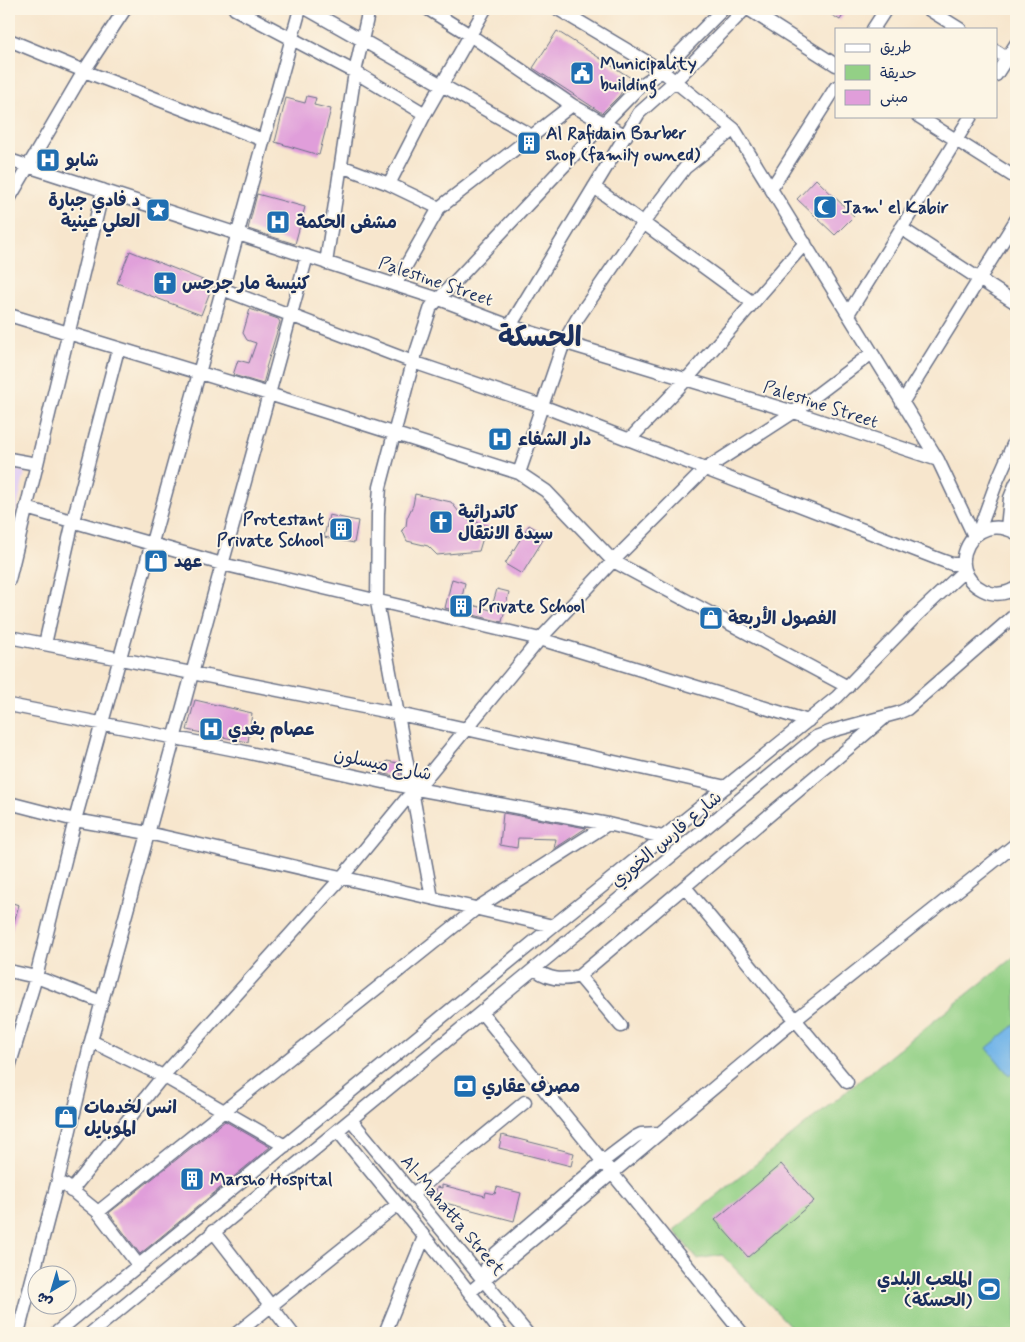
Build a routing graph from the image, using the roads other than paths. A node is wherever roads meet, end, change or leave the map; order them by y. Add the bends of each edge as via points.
1 (125, 9) edge
2 (235, 9) edge
3 (300, 9) edge
4 (307, 9) edge
5 (369, 9) edge
6 (428, 9) edge
7 (485, 9) edge
8 (558, 9) edge
9 (746, 9) edge
10 (886, 9) edge
11 (928, 9) edge
12 (720, 10) edge
13 (577, 13) edge
14 (874, 28) edge
15 (958, 28) edge
16 (470, 35) junction
17 (291, 39) junction
18 (9, 40) edge
19 (362, 40) junction
20 (1016, 44) edge
21 (1006, 58) edge
22 (835, 64) edge
23 (84, 71) junction
24 (662, 71) junction
25 (355, 72) junction
26 (998, 72) edge
27 (675, 81) junction
28 (442, 85) junction
29 (835, 89) edge
30 (572, 105) junction
31 (425, 114) junction
32 (921, 118) edge
33 (970, 118) edge
34 (604, 124) junction
35 (734, 129) junction
36 (532, 136) junction
37 (626, 136) junction
38 (263, 140) junction
39 (956, 140) junction
40 (9, 160) edge
41 (29, 166) junction
42 (340, 166) junction
43 (1016, 178) edge
44 (389, 184) junction
45 (594, 187) junction
46 (771, 188) junction
47 (103, 190) junction
48 (9, 199) edge
49 (439, 208) junction
50 (1016, 220) edge
51 (643, 223) junction
52 (901, 228) junction
53 (236, 234) junction
54 (805, 243) junction
55 (307, 256) junction
56 (326, 262) junction
57 (979, 280) junction
58 (395, 285) junction
59 (222, 289) junction
60 (439, 299) junction
61 (753, 303) junction
62 (1016, 303) edge
63 (848, 314) junction
64 (9, 315) edge
65 (291, 315) junction
66 (510, 326) junction
67 (68, 333) junction
68 (564, 342) junction
69 (118, 349) junction
70 (872, 352) junction
71 (413, 362) junction
72 (199, 373) junction
73 (686, 380) junction
74 (269, 394) junction
75 (902, 402) junction
76 (542, 406) junction
77 (794, 412) junction
78 (394, 434) junction
79 (1016, 438) edge
80 (629, 440) junction
81 (9, 459) edge
82 (938, 460) junction
83 (37, 464) junction
84 (704, 470) junction
85 (519, 473) junction
86 (1016, 483) edge
87 (26, 508) junction
88 (73, 521) junction
89 (1012, 531) edge
90 (976, 535) junction
91 (152, 543) junction
92 (613, 561) junction
93 (222, 564) junction
94 (965, 567) junction
95 (9, 580) edge
96 (1016, 588) edge
97 (993, 594) junction
98 (1016, 599) edge
99 (377, 602) junction
100 (1015, 617) edge
101 (9, 636) edge
102 (540, 639) junction
103 (45, 644) junction
104 (120, 658) junction
105 (193, 672) junction
106 (848, 687) junction
107 (9, 705) edge
108 (399, 714) junction
109 (887, 716) junction
110 (808, 721) junction
111 (102, 724) junction
112 (466, 729) junction
113 (174, 738) junction
114 (726, 787) junction
115 (411, 788) junction
116 (9, 803) edge
117 (75, 820) junction
118 (608, 824) junction
119 (148, 833) junction
120 (663, 837) junction
121 (1014, 851) edge
122 (342, 877) junction
123 (685, 886) junction
124 (432, 898) junction
125 (477, 908) junction
126 (553, 926) junction
127 (535, 969) junction
128 (9, 971) edge
129 (579, 976) junction
130 (36, 977) junction
131 (102, 1002) junction
132 (482, 1013) junction
133 (795, 1020) junction
134 (621, 1026) dead end
135 (91, 1041) junction
136 (9, 1067) edge
137 (163, 1076) junction
138 (847, 1082) dead end
139 (525, 1102) dead end
140 (225, 1111) junction
141 (352, 1120) junction
142 (338, 1131) junction
143 (659, 1133) junction
144 (285, 1146) junction
145 (602, 1162) junction
146 (611, 1173) junction
147 (58, 1180) junction
148 (71, 1190) junction
149 (413, 1194) junction
150 (397, 1205) junction
151 (98, 1212) junction
152 (213, 1232) junction
153 (424, 1238) junction
154 (139, 1266) junction
155 (484, 1279) junction
156 (470, 1292) junction
157 (271, 1306) junction
158 (18, 1333) edge
159 (56, 1333) edge
160 (91, 1333) edge
161 (237, 1333) edge
162 (292, 1333) edge
163 (385, 1333) edge
164 (501, 1333) edge
165 (528, 1333) edge
166 (742, 1333) edge

1 - 23 street
2 - 17 street
3 - 17 street
4 - 19 street
5 - 19 street
6 - 16 street
7 - 16 street
8 - 13 street
9 - 22 street
9 - 27 street
10 - 14 street
11 - 15 street
12 - 24 street
13 - 24 street
16 - 28 street
16 - 30 street
17 - 25 street
17 - 38 street
18 - 23 street
19 - 25 street
19 - 28 street
20 - 21 street
21 - 26 street
23 - 38 street
23 - 41 street
24 - 27 street
24 - 34 street via 640,86
25 - 31 street
25 - 42 street
27 - 35 street
27 - 37 street via 639,113
28 - 31 street
28 - 36 street
29 - 46 street
30 - 34 street
30 - 36 street
31 - 44 street
32 - 39 street
33 - 39 street
34 - 37 street
34 - 60 street
35 - 46 street
35 - 51 street via 685,168
36 - 49 street
37 - 45 street
38 - 53 street
39 - 43 street
39 - 52 street
40 - 41 street, Palestine Street
41 - 47 street, Palestine Street
41 - 48 street
42 - 44 street
42 - 56 street
44 - 49 street
45 - 51 street
45 - 66 street
46 - 54 street
47 - 53 street, Palestine Street
47 - 67 street
49 - 58 street
50 - 57 street
51 - 61 street
51 - 68 street
52 - 57 street
52 - 63 street
53 - 55 street, Palestine Street
53 - 59 street
54 - 61 street
54 - 63 street
55 - 56 street, Palestine Street
55 - 65 street
56 - 58 street, Palestine Street
57 - 62 street
57 - 75 street
58 - 60 street, Palestine Street
59 - 65 street
59 - 72 street
60 - 66 street, Palestine Street
60 - 71 street via 431,307
61 - 73 street
63 - 70 street
64 - 67 street
65 - 71 street
65 - 74 street
66 - 68 street, Palestine Street
67 - 69 street
67 - 83 street
68 - 73 street, Palestine Street
68 - 76 street
69 - 72 street
69 - 88 street
70 - 75 street
70 - 77 street
71 - 76 street
71 - 78 street
72 - 74 street
72 - 91 street
73 - 77 street, Palestine Street
73 - 80 street
74 - 78 street
74 - 93 street
75 - 82 street
76 - 80 street
76 - 85 street
77 - 82 street, Palestine Street
77 - 84 street
78 - 85 street
78 - 99 street via 379,501
79 - 90 street
80 - 84 street
81 - 83 street
82 - 90 street
83 - 87 street
84 - 92 street
84 - 94 street
85 - 92 street via 546,491
86 - 89 street via 1010,498
87 - 88 street
87 - 95 street
88 - 91 street
88 - 103 street
89 - 90 street via 992,528
90 - 94 street via 966,547
91 - 93 street
91 - 104 street
92 - 102 street
92 - 106 street
93 - 99 street
93 - 105 street
94 - 97 street via 976,586
94 - 106 street
96 - 97 street
97 - 98 street
99 - 102 street
99 - 108 street
100 - 109 street, شارع فارس الخوري via 912,705
101 - 103 street
102 - 110 street
102 - 112 street
103 - 104 street
104 - 105 street
104 - 111 street
105 - 108 street
105 - 113 street
106 - 110 street
107 - 111 street, شارع ميسلون
108 - 112 street
108 - 115 street
109 - 123 street
109 - 127 street, شارع فارس الخوري via 816,737
110 - 114 street
111 - 113 street, شارع ميسلون
111 - 117 street
112 - 114 street
112 - 115 street via 425,778
113 - 115 street, شارع ميسلون
113 - 119 street
114 - 120 street
115 - 118 street, شارع ميسلون
115 - 122 street via 407,798
115 - 124 street
116 - 117 street
117 - 119 street
117 - 130 street
118 - 120 street, شارع ميسلون
118 - 125 street
119 - 122 street
119 - 131 street
120 - 126 street
121 - 133 street
122 - 124 street
122 - 137 street
123 - 129 street
123 - 133 street
124 - 125 street
125 - 126 street
125 - 140 street
126 - 144 street
127 - 129 street via 547,977 567,979
127 - 132 street, شارع فارس الخوري
128 - 130 street
129 - 134 street
130 - 131 street
130 - 136 street
131 - 135 street
132 - 141 street, شارع فارس الخوري
132 - 145 street
133 - 138 street
133 - 143 street
135 - 137 street
135 - 147 street
137 - 140 street
137 - 148 street
139 - 149 street
140 - 144 street
140 - 151 street
141 - 142 street, شارع فارس الخوري
141 - 149 street, Al-Mahatta Street
142 - 150 street, Al-Mahatta Street
142 - 152 street, شارع فارس الخوري
143 - 145 street via 641,1134
143 - 146 street
144 - 154 street
145 - 146 street
145 - 155 street via 495,1254
146 - 155 street
146 - 166 street
147 - 148 street
147 - 158 street
148 - 151 street
149 - 155 street, Al-Mahatta Street
150 - 153 street, Al-Mahatta Street
150 - 157 street
151 - 154 street
152 - 157 street
152 - 160 street, شارع فارس الخوري
153 - 156 street, Al-Mahatta Street
153 - 163 street
154 - 159 street
155 - 156 street
155 - 165 street, Al-Mahatta Street
156 - 164 street, Al-Mahatta Street
157 - 161 street
157 - 162 street

